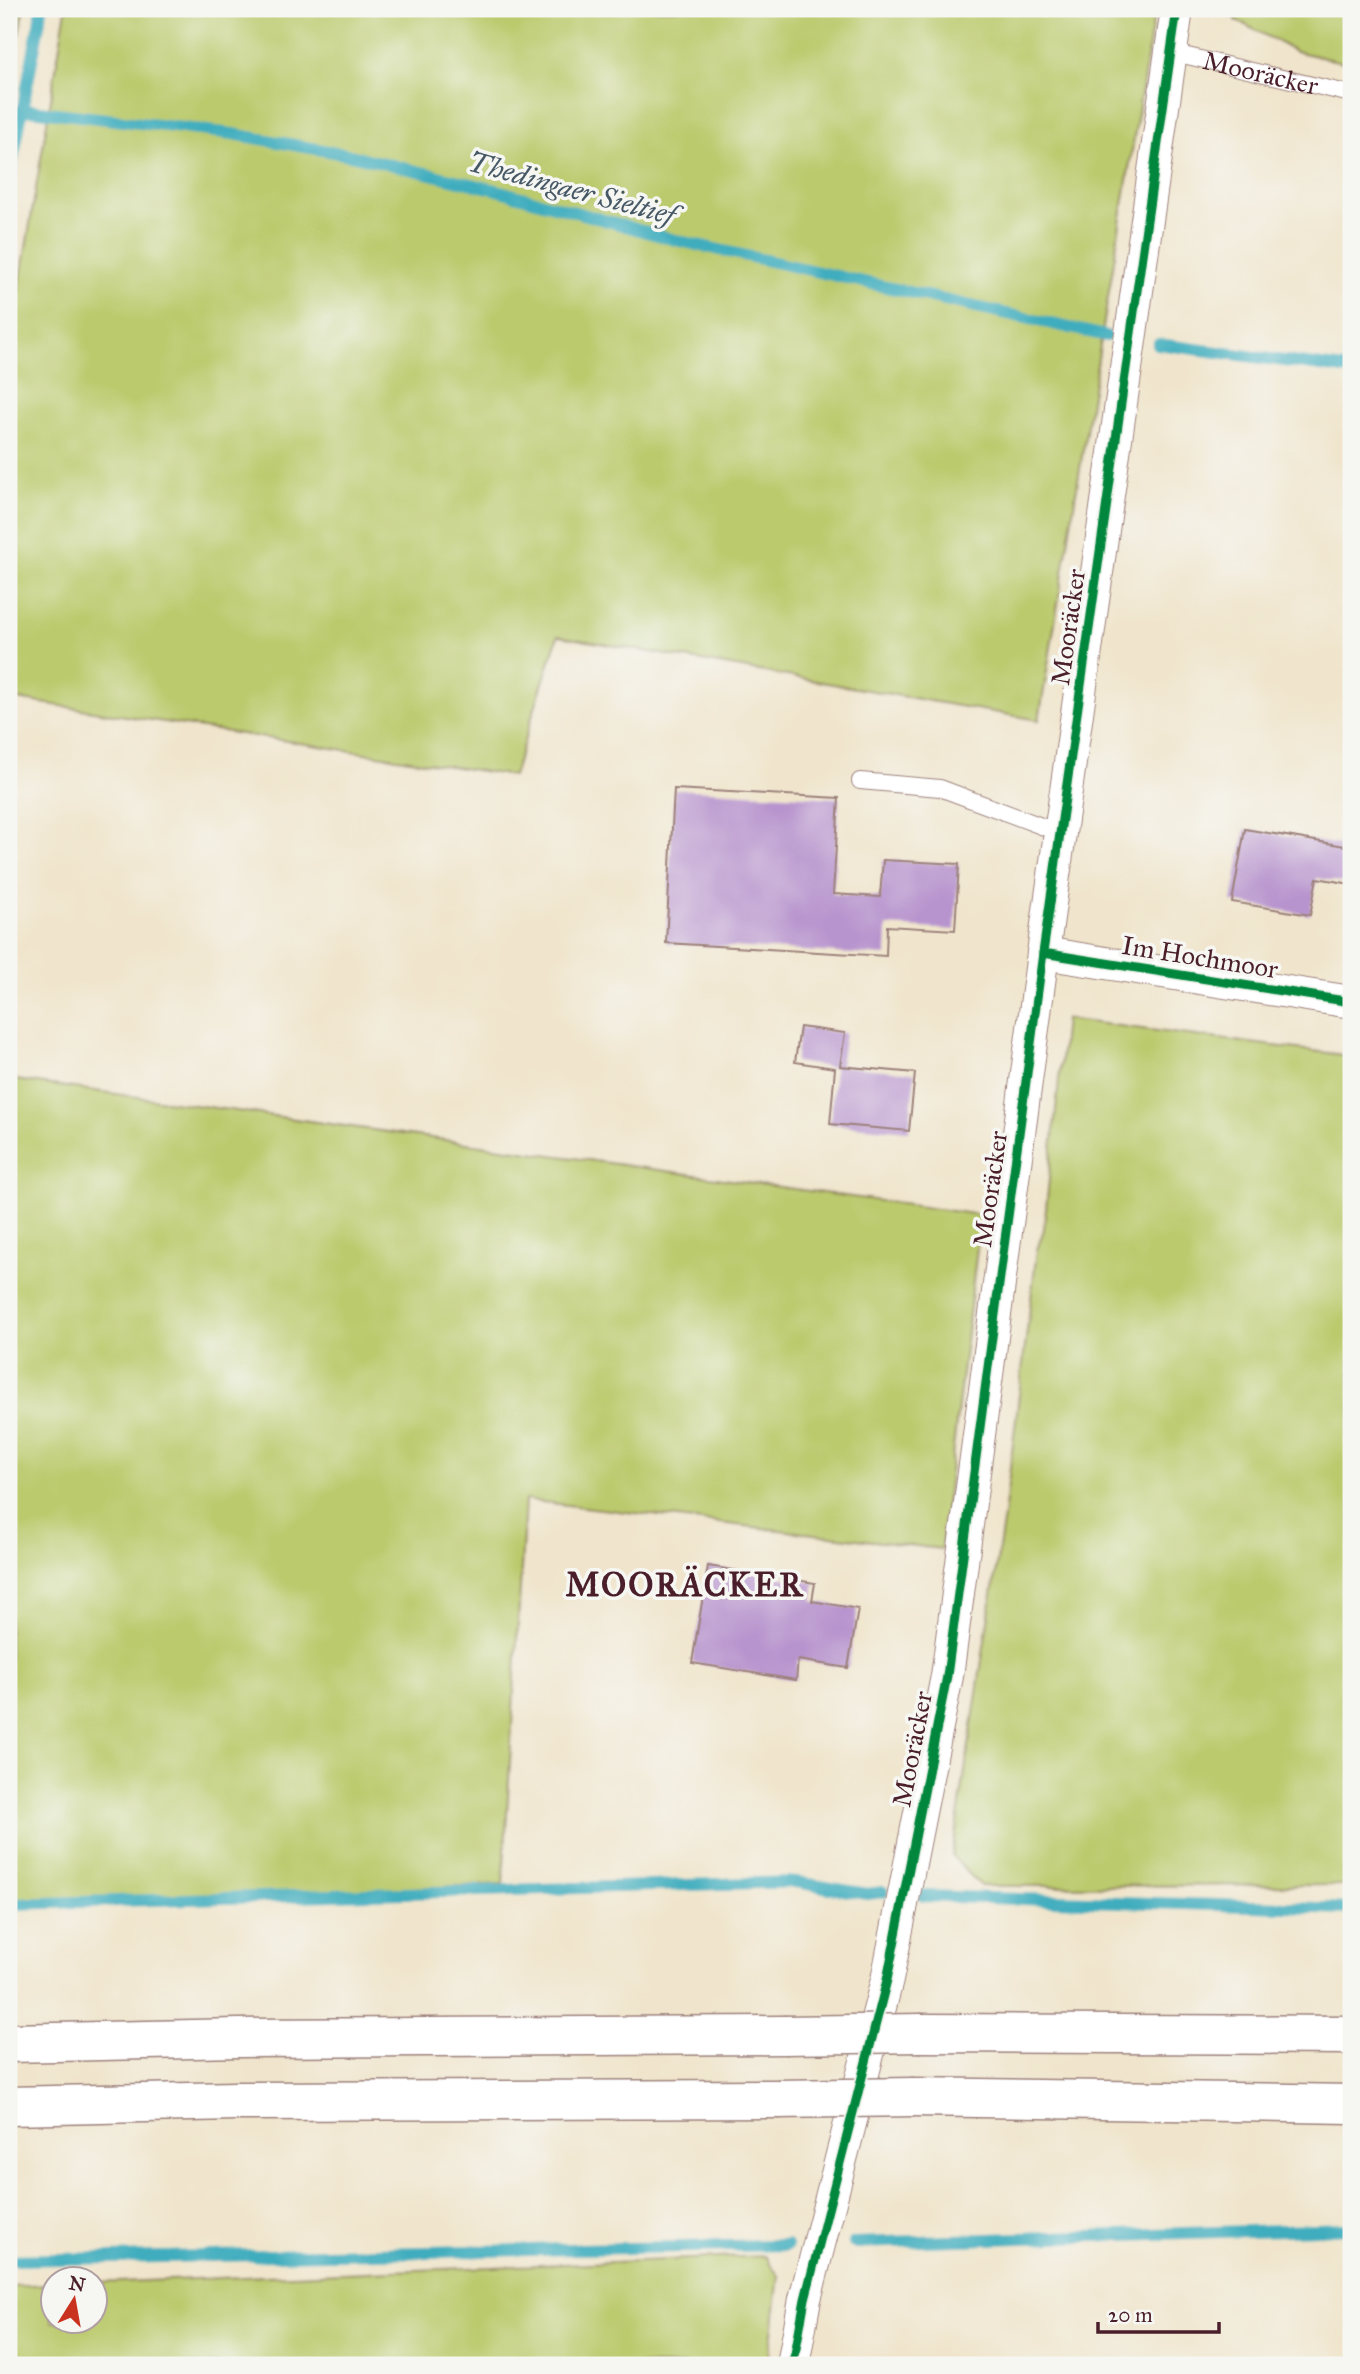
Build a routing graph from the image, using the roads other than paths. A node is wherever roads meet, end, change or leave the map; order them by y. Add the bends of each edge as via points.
1 (1177, 9) edge
2 (1170, 52) junction
3 (1351, 94) edge
4 (860, 781) dead end
5 (1060, 834) junction
6 (1043, 953) junction
7 (1351, 1003) edge
8 (1351, 2035) edge
9 (9, 2043) edge
10 (1351, 2104) edge
11 (9, 2106) edge
12 (793, 2365) edge

1 - 2 street, Mooräcker
2 - 3 lane, Mooräcker
2 - 5 street, Mooräcker
4 - 5 lane via 940,788
5 - 6 street, Mooräcker
6 - 7 street, Im Hochmoor
6 - 12 street, Mooräcker via 947,1676 887,1980 805,2299
8 - 9 highway, bridge via 922,2033
10 - 11 highway, bridge via 914,2097

